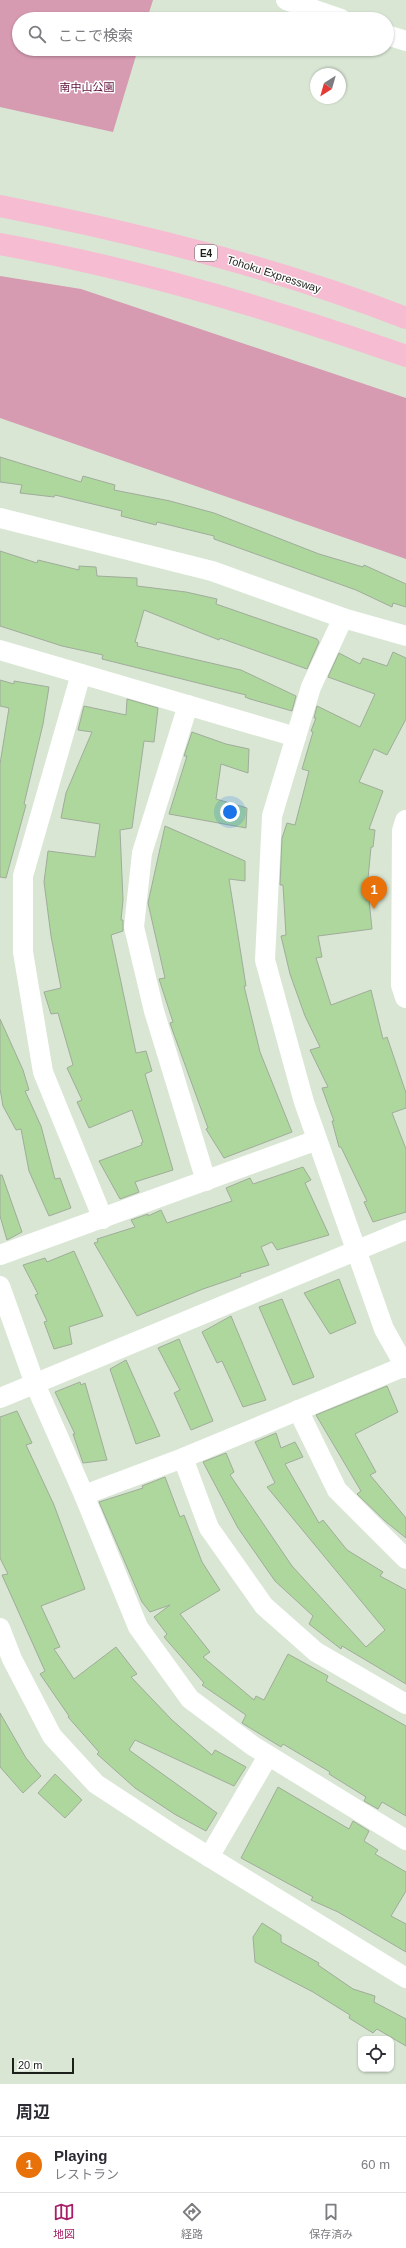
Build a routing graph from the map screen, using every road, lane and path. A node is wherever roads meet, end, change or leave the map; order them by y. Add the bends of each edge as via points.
1 (286, 0) edge
2 (321, 12) edge
3 (394, 37) edge
4 (406, 41) edge
5 (0, 206) edge
6 (0, 244) edge
7 (406, 318) edge
8 (406, 356) edge
9 (0, 518) edge
10 (343, 618) junction
11 (406, 636) edge
12 (0, 650) edge
13 (82, 674) junction
14 (188, 705) junction
15 (296, 737) junction
16 (406, 821) edge
17 (406, 997) edge
18 (317, 1140) junction
19 (206, 1181) junction
20 (103, 1219) junction
21 (406, 1230) edge
22 (356, 1251) junction
23 (0, 1255) edge
24 (0, 1286) edge
25 (405, 1367) edge
26 (35, 1384) junction
27 (0, 1398) edge
28 (298, 1410) junction
29 (183, 1458) junction
30 (84, 1495) junction
31 (406, 1559) edge
32 (0, 1628) edge
33 (6, 1661) edge
34 (406, 1704) edge
35 (268, 1756) junction
36 (406, 1840) edge
37 (209, 1857) junction
38 (406, 1978) edge

1 - 2 street
3 - 4 street
5 - 7 highway, Tohoku Expressway / E4 via 94,224 233,260
6 - 8 highway via 151,276 321,326
9 - 10 street via 212,572
10 - 11 street
10 - 15 street via 311,686
12 - 13 street
13 - 14 street
13 - 20 street via 23,876 24,952 43,1072
14 - 15 street
14 - 19 street via 142,853 134,927 154,1011
15 - 18 street via 272,816 265,960
16 - 17 street via 403,831 402,977
18 - 19 street
18 - 22 street
19 - 20 street
20 - 23 street
21 - 22 street
22 - 25 street via 384,1329
22 - 26 street
24 - 26 street
25 - 28 street
26 - 27 street
26 - 30 street
28 - 29 street
28 - 31 street via 337,1490
29 - 30 street
29 - 34 street via 209,1528 264,1606 316,1652
30 - 35 street via 138,1627 190,1699
32 - 33 street
33 - 37 street via 52,1736 96,1784
35 - 36 street
35 - 37 street
37 - 38 street

